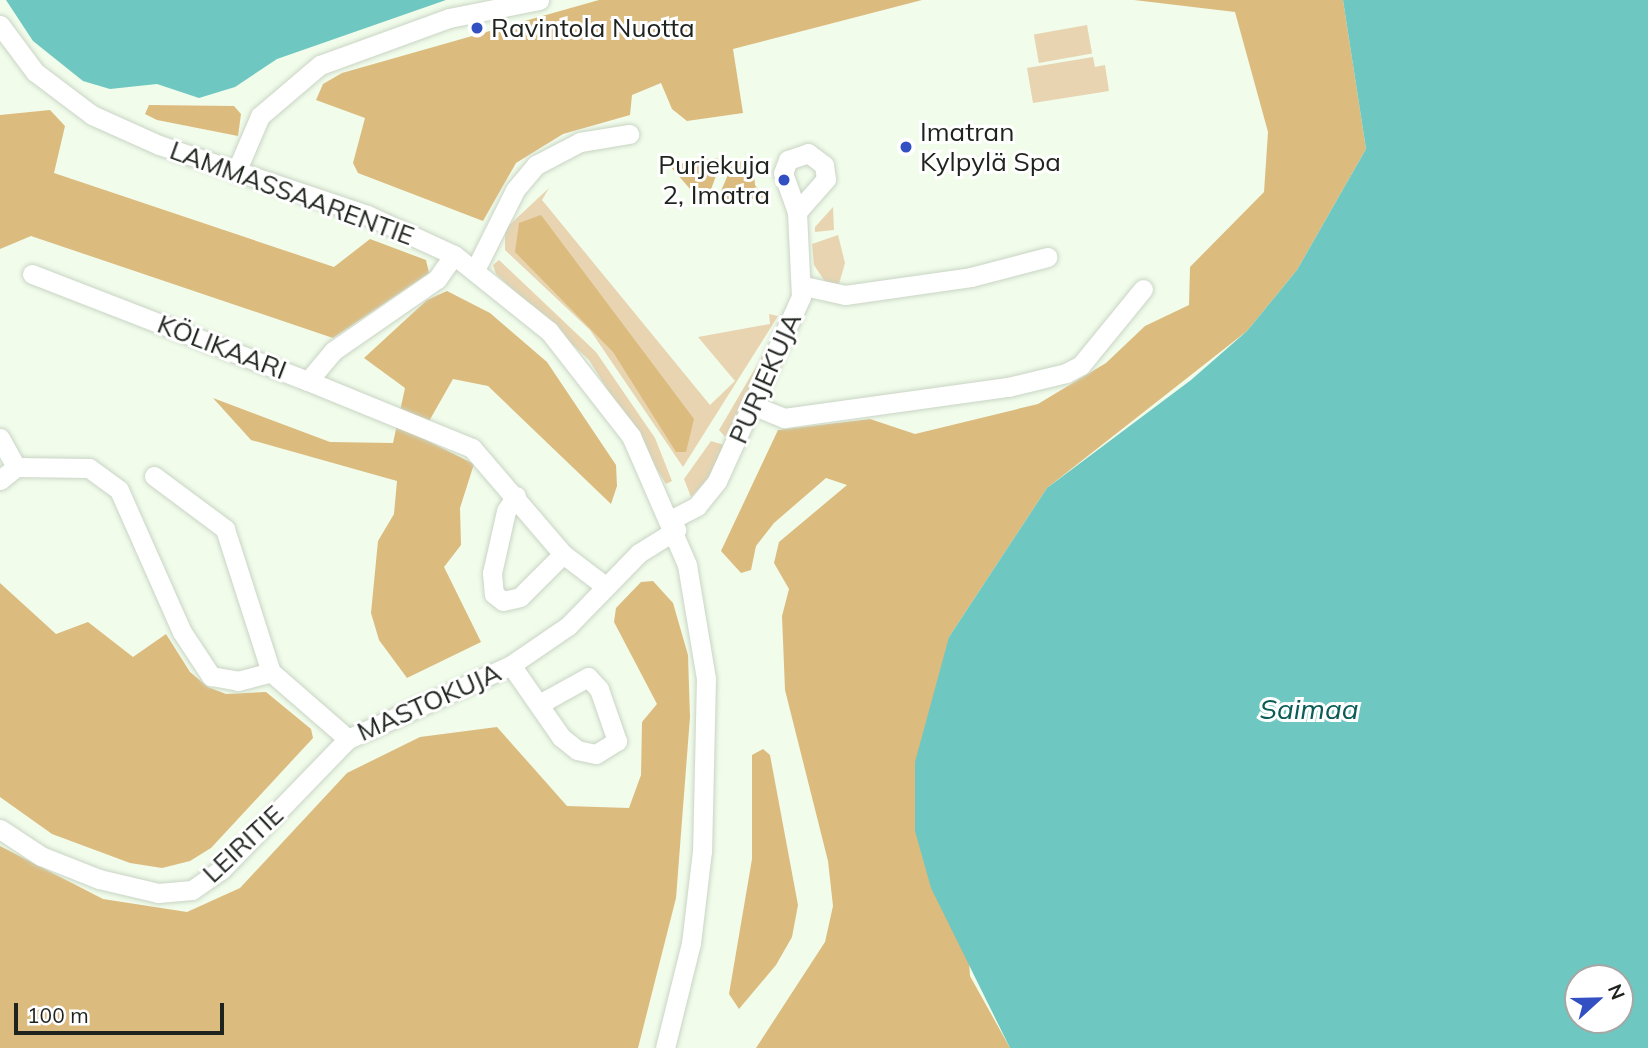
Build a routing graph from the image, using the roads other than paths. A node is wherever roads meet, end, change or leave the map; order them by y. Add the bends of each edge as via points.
1 (538, 0) edge
2 (0, 25) edge
3 (629, 134) dead end
4 (236, 172) junction
5 (797, 212) dead end
6 (454, 256) junction
7 (1047, 257) dead end
8 (475, 270) junction
9 (33, 274) dead end
10 (804, 286) junction
11 (1143, 289) dead end
12 (308, 381) junction
13 (752, 405) junction
14 (0, 438) edge
15 (16, 467) junction
16 (154, 476) dead end
17 (0, 480) edge
18 (516, 496) junction
19 (674, 524) junction
20 (563, 554) junction
21 (605, 586) junction
22 (511, 665) junction
23 (271, 672) junction
24 (540, 704) dead end
25 (348, 739) junction
26 (0, 829) edge
27 (665, 1048) edge

1 - 4 street via 449,18 320,65 274,99 252,130
2 - 4 street, LAMMASSAARENTIE via 35,72 82,108
3 - 8 street via 580,142 536,165 515,190
4 - 6 street, LAMMASSAARENTIE via 366,215
5 - 10 street, PURJEKUJA
6 - 8 street, LAMMASSAARENTIE
6 - 12 street, KÖLIKAARI via 437,279 333,351
7 - 10 street via 971,277 845,295
8 - 19 street, LAMMASSAARENTIE via 549,331 592,379 631,436
9 - 12 street, KÖLIKAARI
10 - 13 street, PURJEKUJA
11 - 13 street via 1082,365 1066,373 784,418
12 - 18 street via 472,448
13 - 19 street, PURJEKUJA via 711,490
14 - 15 street
15 - 17 street
15 - 23 street via 100,471 131,509 196,659 224,680
16 - 23 street via 225,528
18 - 20 street
18 - 20 street via 506,510 492,573 494,594 503,601 520,597
19 - 21 street, MASTOKUJA
19 - 27 street, LAMMASSAARENTIE via 702,638 708,722 692,929
20 - 21 street
21 - 22 street, MASTOKUJA via 568,625
22 - 24 street
22 - 25 street, MASTOKUJA
23 - 25 street, MASTOKUJA
25 - 26 street, LEIRITIE via 221,870 192,890 158,893 99,879 41,856

